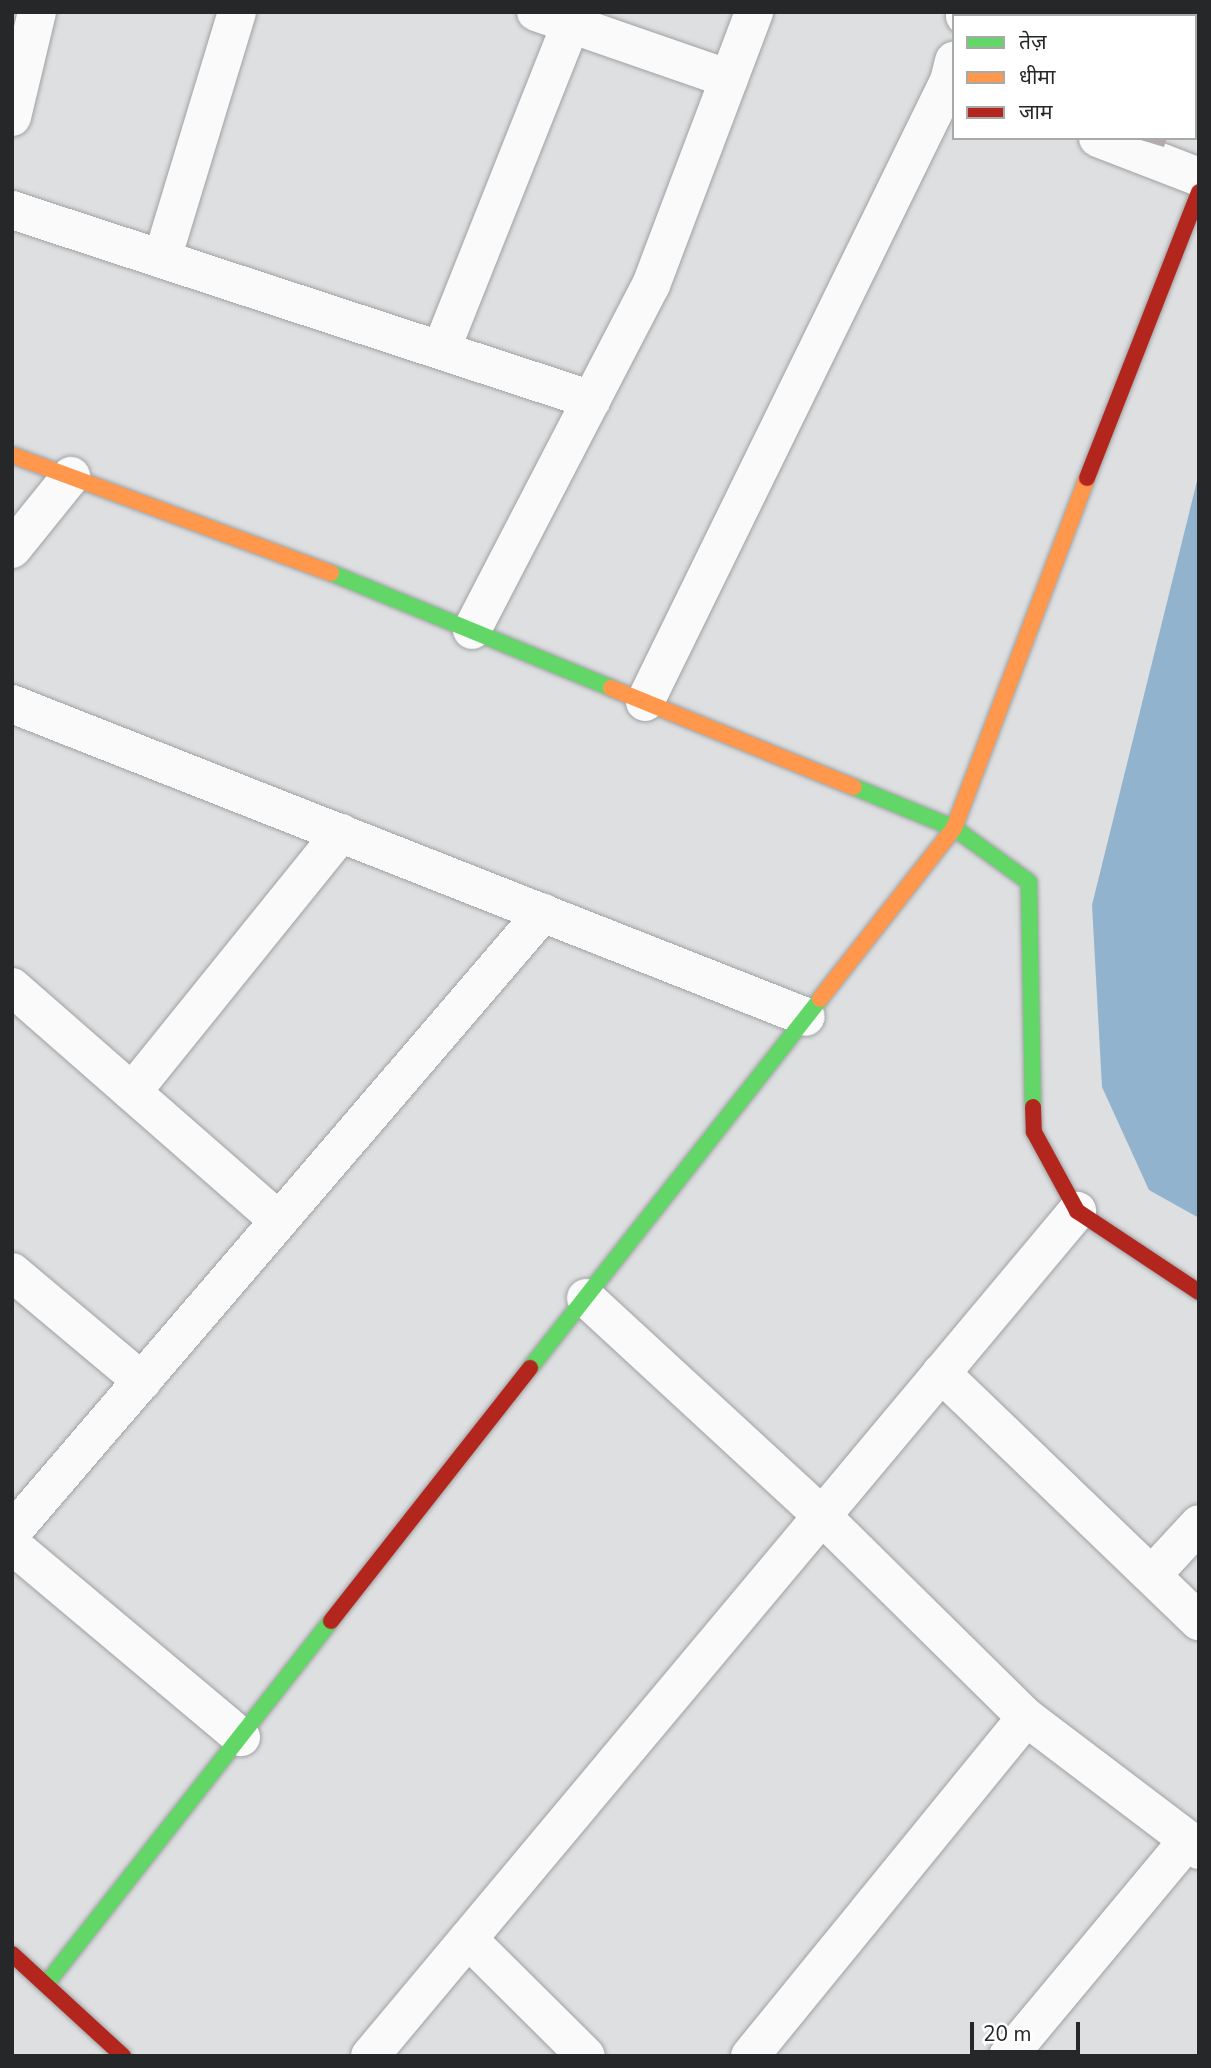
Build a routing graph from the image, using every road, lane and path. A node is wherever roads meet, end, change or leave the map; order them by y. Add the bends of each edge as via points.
1 (37, 12) edge
2 (237, 12) edge
3 (754, 12) edge
4 (554, 18) edge
5 (952, 75) edge
6 (729, 79) junction
7 (12, 117) edge
8 (1103, 140) edge
9 (1199, 177) edge
10 (1199, 192) edge
11 (12, 210) edge
12 (162, 259) junction
13 (441, 351) junction
14 (592, 400) junction
15 (12, 455) edge
16 (71, 476) junction
17 (12, 549) edge
18 (472, 630) junction
19 (646, 702) junction
20 (12, 704) edge
21 (954, 828) junction
22 (341, 833) junction
23 (544, 913) junction
24 (12, 987) edge
25 (806, 1017) junction
26 (132, 1092) junction
27 (1077, 1211) junction
28 (279, 1221) junction
29 (12, 1272) edge
30 (1199, 1292) edge
31 (586, 1298) junction
32 (941, 1373) junction
33 (142, 1381) junction
34 (822, 1516) junction
35 (1199, 1524) edge
36 (12, 1532) edge
37 (12, 1545) edge
38 (1152, 1576) junction
39 (1199, 1621) edge
40 (1026, 1717) junction
41 (241, 1738) junction
42 (1194, 1845) edge
43 (468, 1939) junction
44 (12, 1954) edge
45 (47, 1983) junction
46 (123, 2056) edge
47 (370, 2056) edge
48 (586, 2056) edge
49 (750, 2056) edge
50 (1008, 2056) edge

1 - 7 street
2 - 12 street
3 - 6 street
4 - 6 street
4 - 13 street
5 - 19 street
6 - 14 street via 651,285
8 - 9 street
10 - 21 street
11 - 12 street
12 - 13 street
13 - 14 street
14 - 18 street
15 - 16 street
16 - 17 street
16 - 18 street via 288,555
18 - 19 street
19 - 21 street
20 - 22 street
21 - 25 street
21 - 27 street via 1029,882 1034,1132
22 - 23 street
22 - 26 street
23 - 25 street
23 - 28 street
24 - 26 street
25 - 31 street
26 - 28 street
27 - 30 street
27 - 32 street
28 - 33 street
29 - 33 street
31 - 34 street
31 - 41 street
32 - 34 street
32 - 38 street
33 - 36 street
34 - 40 street
34 - 43 street
35 - 38 street
37 - 41 street
38 - 39 street
40 - 42 street
40 - 49 street
41 - 45 street
42 - 50 street
43 - 47 street
43 - 48 street
44 - 45 street
45 - 46 street

